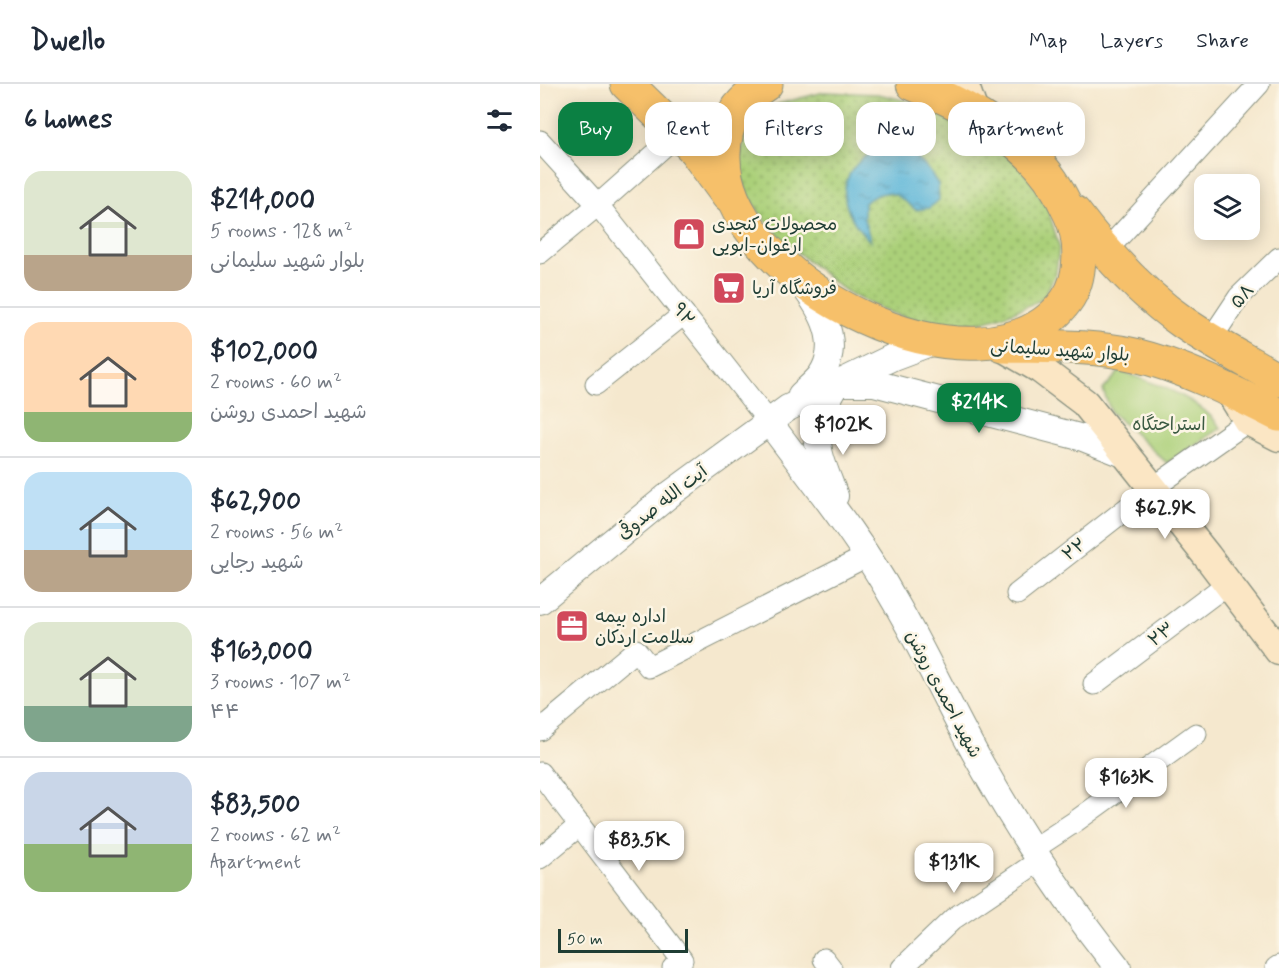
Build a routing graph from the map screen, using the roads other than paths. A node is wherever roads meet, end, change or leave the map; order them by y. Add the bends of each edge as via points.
1 (607, 84) edge
2 (913, 84) edge
3 (1259, 84) edge
4 (756, 88) edge
5 (971, 93) edge
6 (639, 94) edge
7 (540, 141) edge
8 (653, 156) edge
9 (699, 156) edge
10 (1057, 188) junction
11 (598, 206) junction
12 (746, 222) junction
13 (1106, 251) junction
14 (540, 253) edge
15 (1279, 258) edge
16 (797, 277) junction
17 (684, 314) junction
18 (1211, 339) junction
19 (938, 340) junction
20 (986, 344) junction
21 (1244, 359) junction
22 (1279, 359) edge
23 (1279, 380) edge
24 (837, 383) junction
25 (596, 384) dead end
26 (779, 415) junction
27 (1264, 418) edge
28 (1279, 438) edge
29 (1126, 455) junction
30 (1153, 488) junction
31 (846, 527) junction
32 (867, 556) junction
33 (1227, 584) junction
34 (1017, 594) dead end
35 (540, 602) edge
36 (1279, 651) edge
37 (1094, 684) dead end
38 (540, 730) edge
39 (1196, 734) dead end
40 (540, 773) edge
41 (580, 825) junction
42 (1036, 855) junction
43 (540, 858) edge
44 (673, 968) edge
45 (902, 968) edge
46 (1118, 968) edge

1 - 6 main road
2 - 5 main road
3 - 13 street
4 - 12 main road via 732,116 725,139 724,164 731,193
5 - 10 main road
7 - 11 street, ۹۲
8 - 11 street
9 - 12 main road
10 - 13 main road
10 - 20 main road via 1072,218 1079,246 1070,296 1056,315 1034,329
11 - 14 street
11 - 17 street, ۹۲
12 - 16 main road
13 - 18 main road via 1183,322
15 - 18 street, ۵۸ via 1239,297
16 - 19 main road via 864,318
16 - 26 street via 817,303 828,325 831,343 821,374
17 - 25 street
17 - 26 street, ۹۲
18 - 21 main road
19 - 20 main road
19 - 24 street
20 - 27 main road, بلوار شهید سلیمانی via 1097,350 1164,363 1228,389
20 - 29 main road via 1040,369 1084,403
21 - 22 main road
21 - 23 main road
24 - 26 street
24 - 29 street via 874,383 1083,438
24 - 31 street via 820,416 816,436
26 - 31 street, شهید احمدی روشن
26 - 35 street, آیت الله صدوقی via 669,495
27 - 28 main road
27 - 30 street, ۲۲
29 - 30 main road
30 - 33 main road
30 - 34 street, ۲۲
31 - 32 street, شهید احمدی روشن
32 - 38 street via 649,667 636,650
32 - 42 street, شهید احمدی روشن via 976,755
33 - 36 main road
33 - 37 street, ۲۳
39 - 42 street
40 - 41 street
41 - 43 street
41 - 44 street via 682,960
42 - 45 street via 953,919
42 - 46 street, شهید احمدی روشن

